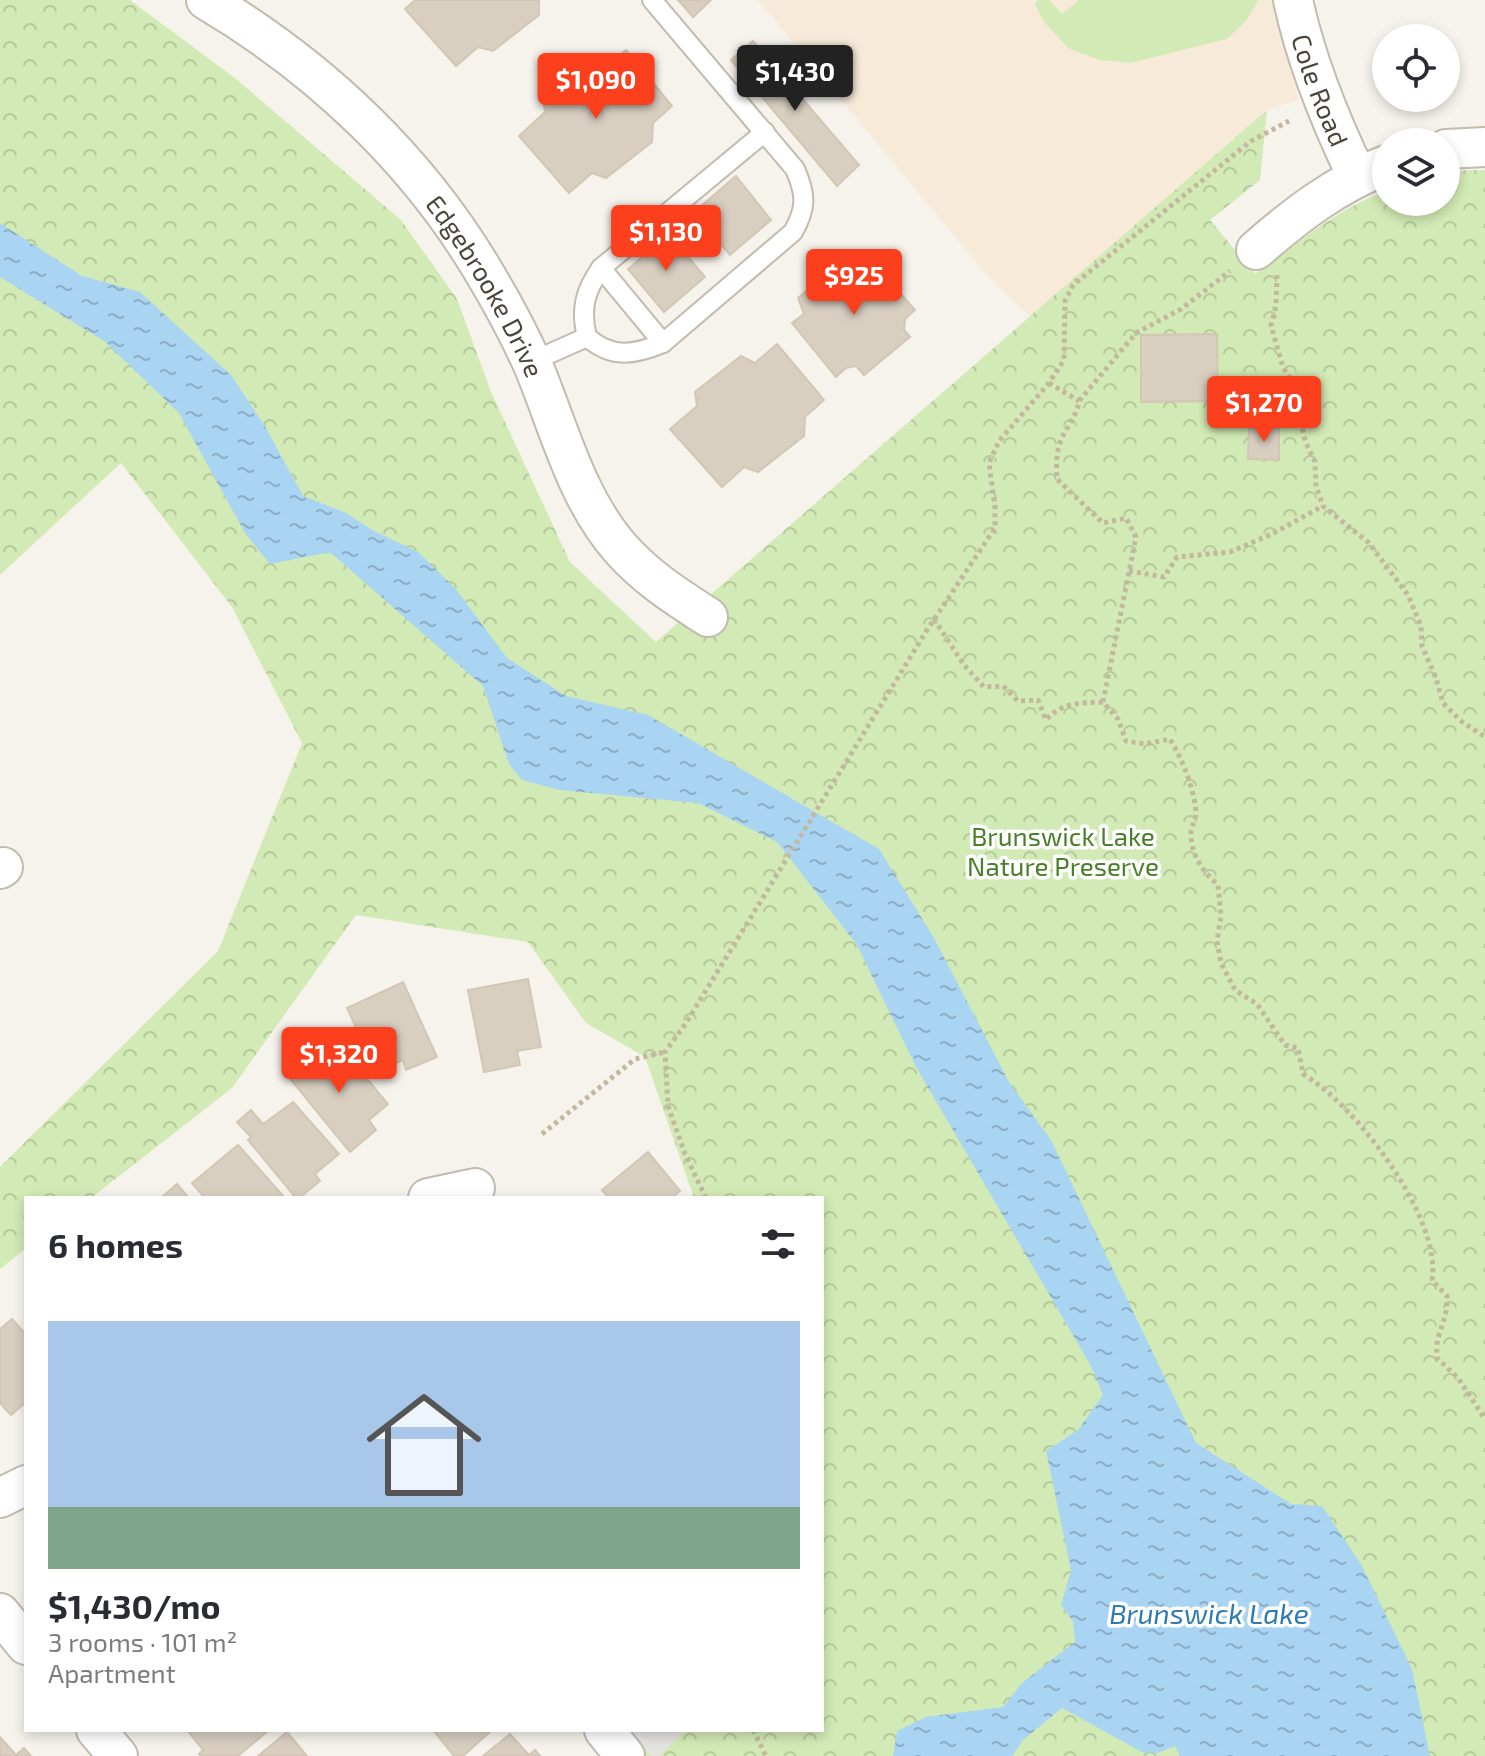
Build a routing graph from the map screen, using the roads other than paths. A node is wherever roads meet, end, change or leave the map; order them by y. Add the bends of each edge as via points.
1 (652, 0) edge
2 (1293, 0) edge
3 (227, 5) edge
4 (765, 132) junction
5 (1485, 147) edge
6 (1460, 148) edge
7 (1372, 170) edge
8 (1267, 259) road end
9 (601, 268) junction
10 (587, 337) junction
11 (663, 343) junction
12 (531, 362) junction
13 (708, 617) dead end
14 (475, 1188) dead end
15 (437, 1196) edge
16 (24, 1486) edge
17 (0, 1498) edge
18 (0, 1613) edge
19 (24, 1643) edge
20 (98, 1732) edge
21 (606, 1732) edge
22 (118, 1756) edge
23 (625, 1756) edge

1 - 4 lane
2 - 7 street, Cole Road via 1301,37 1345,150
3 - 12 street, Edgebrooke Drive via 350,106 402,160 488,279
4 - 9 lane
4 - 11 lane via 795,169 804,190 801,220
5 - 6 street
7 - 8 street via 1314,203
9 - 10 lane via 585,297 582,319
9 - 11 lane
10 - 11 lane via 600,349 623,353
10 - 12 lane
12 - 13 street, Edgebrooke Drive via 572,464 605,528 658,584
14 - 15 street
16 - 17 street
18 - 19 street
20 - 22 street
21 - 23 street

